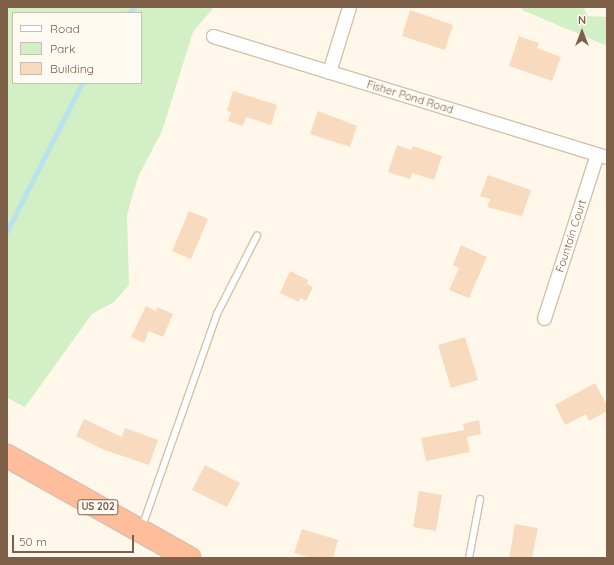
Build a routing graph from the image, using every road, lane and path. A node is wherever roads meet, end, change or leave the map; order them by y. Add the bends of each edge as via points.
1 (349, 7) edge
2 (213, 36) dead end
3 (330, 72) junction
4 (602, 155) edge
5 (257, 236) dead end
6 (544, 318) dead end
7 (7, 456) edge
8 (480, 499) dead end
9 (141, 530) junction
10 (189, 558) edge
11 (469, 558) edge

1 - 3 street
2 - 3 street, Fisher Pond Road
3 - 4 street, Fisher Pond Road
4 - 6 street, Fountain Court
5 - 9 lane via 217,314
7 - 9 highway, US 202
8 - 11 lane
9 - 10 highway, US 202

